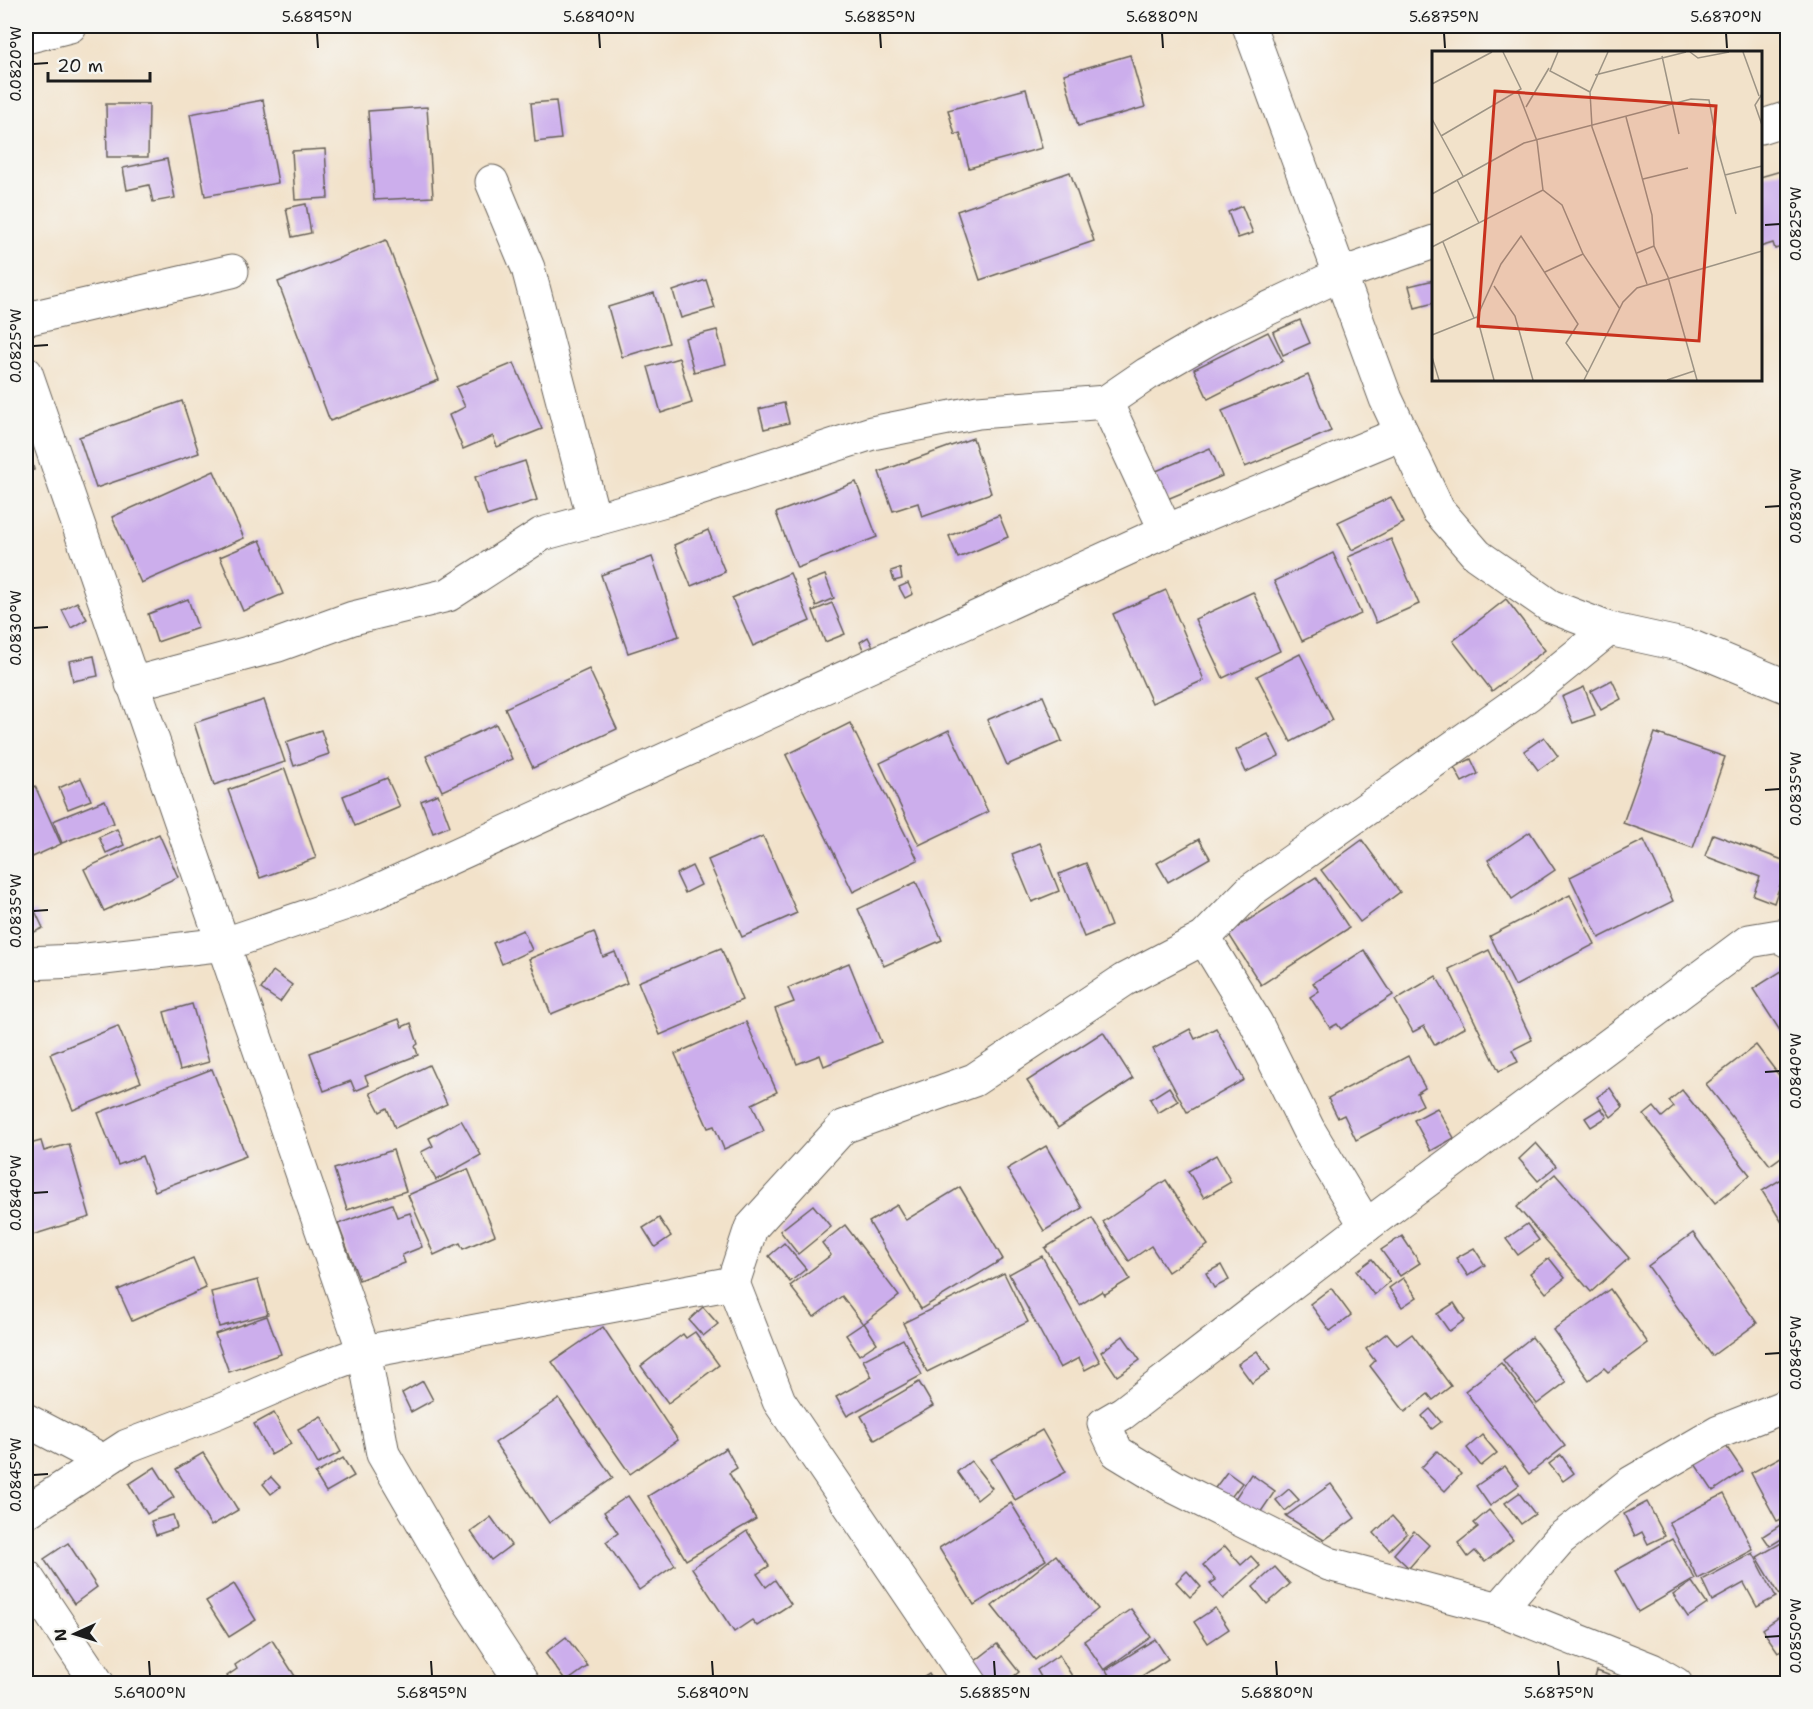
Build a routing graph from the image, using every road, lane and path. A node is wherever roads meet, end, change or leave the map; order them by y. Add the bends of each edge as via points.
1 (70, 26) edge
2 (1248, 26) edge
3 (26, 37) edge
4 (1788, 118) edge
5 (1762, 127) edge
6 (492, 182) dead end
7 (1432, 243) edge
8 (232, 271) dead end
9 (1339, 274) junction
10 (26, 319) edge
11 (26, 373) edge
12 (1106, 402) junction
13 (1402, 433) junction
14 (594, 520) junction
15 (1166, 531) junction
16 (1609, 629) junction
17 (132, 684) junction
18 (1788, 687) edge
19 (1204, 938) junction
20 (1788, 941) edge
21 (225, 944) junction
22 (26, 963) edge
23 (1366, 1226) junction
24 (733, 1283) junction
25 (364, 1352) junction
26 (1788, 1405) edge
27 (26, 1420) edge
28 (104, 1461) junction
29 (26, 1512) edge
30 (26, 1576) edge
31 (1499, 1609) junction
32 (98, 1683) edge
33 (523, 1683) edge
34 (971, 1683) edge
35 (1676, 1683) edge

1 - 3 street
2 - 9 street
4 - 5 street
6 - 14 street via 528,268
7 - 9 street
8 - 10 street
9 - 12 street via 1225,329
9 - 13 street
11 - 17 street
12 - 14 street via 978,412 872,433
12 - 15 street
13 - 15 street
13 - 16 street via 1438,510 1477,555 1550,606
14 - 17 street via 542,534 448,596 353,618 278,645
15 - 21 street via 364,897
16 - 18 street via 1692,647
16 - 19 street via 1529,694 1250,891
17 - 21 street
19 - 23 street via 1256,1023 1308,1129
19 - 24 street via 1124,980 974,1080 843,1127 751,1227
20 - 23 street via 1779,936 1749,941
21 - 22 street
21 - 25 street
23 - 31 street via 1104,1424 1117,1452 1173,1486 1329,1564
24 - 25 street
24 - 34 street via 779,1401
25 - 28 street via 127,1446
25 - 33 street via 383,1454 465,1595
26 - 31 street via 1719,1432 1631,1483 1560,1539
27 - 28 street
28 - 29 street
30 - 32 street
31 - 35 street

